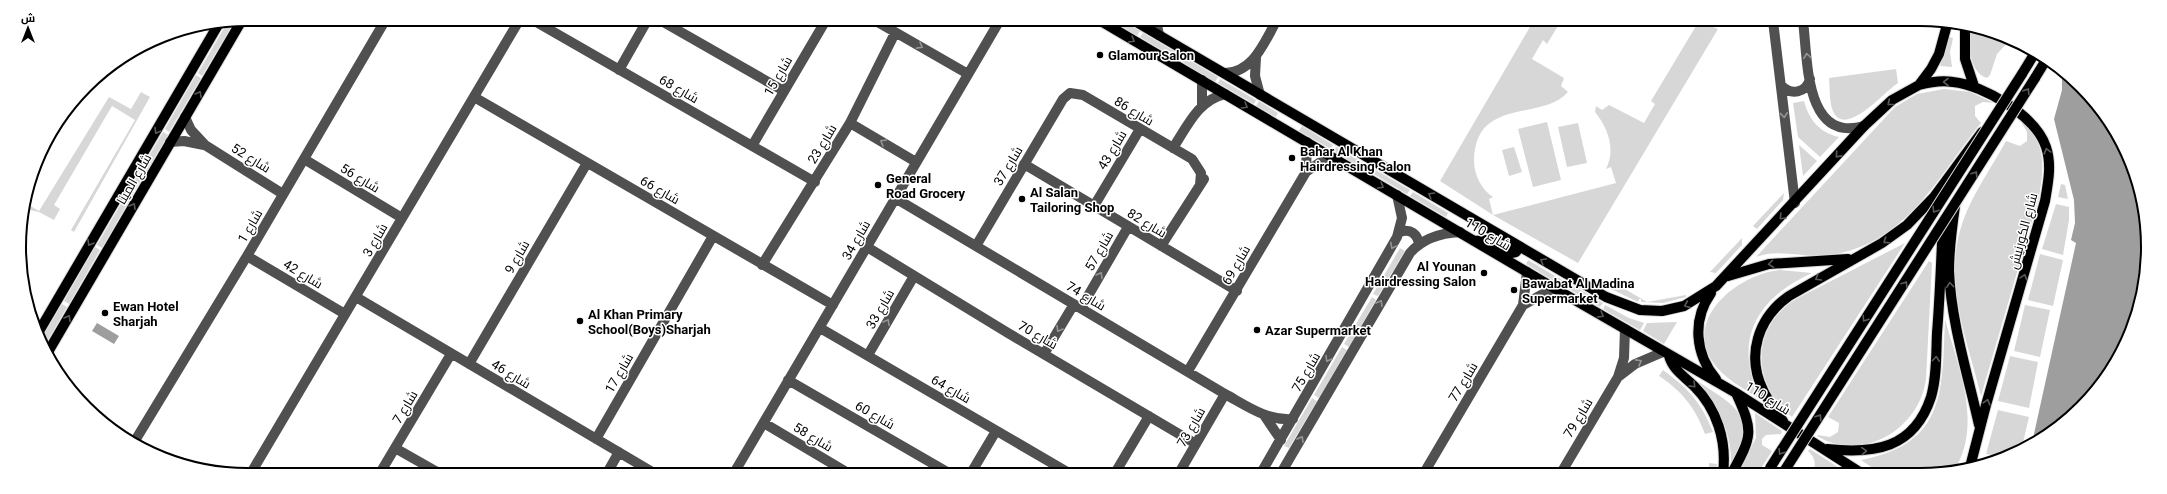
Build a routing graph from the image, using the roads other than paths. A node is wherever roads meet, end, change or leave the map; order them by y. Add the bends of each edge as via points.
1 (238, 26) edge
2 (382, 26) edge
3 (516, 26) edge
4 (543, 26) edge
5 (645, 26) edge
6 (669, 26) edge
7 (822, 26) edge
8 (884, 26) edge
9 (996, 26) edge
10 (1109, 26) edge
11 (1144, 26) edge
12 (1157, 26) edge
13 (1274, 26) edge
14 (1774, 26) edge
15 (1804, 26) edge
16 (216, 28) edge
17 (1946, 28) edge
18 (1965, 31) edge
19 (896, 33) junction
20 (1159, 35) junction
21 (1256, 56) junction
22 (2032, 57) edge
23 (2044, 64) edge
24 (619, 70) junction
25 (1225, 73) junction
26 (968, 74) junction
27 (1810, 79) junction
28 (1202, 80) junction
29 (1781, 85) junction
30 (1919, 85) junction
31 (1974, 86) junction
32 (784, 91) junction
33 (1225, 94) junction
34 (1260, 95) junction
35 (474, 97) junction
36 (1063, 100) joint
37 (1202, 105) junction
38 (185, 117) junction
39 (850, 123) junction
40 (1864, 126) junction
41 (1140, 129) junction
42 (1986, 129) junction
43 (170, 142) junction
44 (1307, 142) junction
45 (205, 145) junction
46 (752, 146) junction
47 (1173, 148) junction
48 (1334, 158) junction
49 (304, 159) junction
50 (916, 162) junction
51 (587, 163) junction
52 (1024, 164) junction
53 (1306, 172) junction
54 (815, 182) junction
55 (283, 194) junction
56 (1397, 195) junction
57 (895, 198) junction
58 (1795, 203) junction
59 (1094, 206) junction
60 (1955, 206) junction
61 (402, 218) junction
62 (1943, 224) junction
63 (1128, 227) junction
64 (1400, 232) junction
65 (1460, 232) junction
66 (713, 236) junction
67 (1474, 241) junction
68 (1419, 245) junction
69 (867, 246) junction
70 (976, 246) junction
71 (1161, 246) junction
72 (1519, 247) junction
73 (247, 256) junction
74 (1852, 259) junction
75 (762, 265) junction
76 (1526, 272) junction
77 (914, 276) junction
78 (1725, 278) junction
79 (1716, 286) junction
80 (1554, 288) junction
81 (1236, 291) junction
82 (356, 297) junction
83 (833, 305) junction
84 (1523, 305) junction
85 (1077, 306) junction
86 (345, 314) junction
87 (41, 327) edge
88 (820, 328) junction
89 (1625, 329) junction
90 (50, 348) edge
91 (451, 354) junction
92 (1044, 354) junction
93 (1666, 354) junction
94 (868, 355) junction
95 (469, 364) junction
96 (1188, 371) junction
97 (1618, 377) junction
98 (788, 380) junction
99 (1721, 385) junction
100 (1736, 393) junction
101 (1225, 394) junction
102 (1149, 416) junction
103 (1264, 416) junction
104 (1292, 419) junction
105 (764, 423) junction
106 (1786, 424) junction
107 (1980, 427) junction
108 (996, 430) junction
109 (136, 438) edge
110 (596, 439) junction
111 (1281, 440) junction
112 (1196, 444) junction
113 (395, 448) junction
114 (1825, 449) junction
115 (619, 452) junction
116 (1971, 462) edge
117 (255, 468) edge
118 (383, 468) edge
119 (430, 468) edge
120 (610, 468) edge
121 (646, 468) edge
122 (737, 468) edge
123 (840, 468) edge
124 (939, 468) edge
125 (974, 468) edge
126 (1061, 468) edge
127 (1118, 468) edge
128 (1182, 468) edge
129 (1264, 468) edge
130 (1284, 468) edge
131 (1427, 468) edge
132 (1564, 468) edge
133 (1723, 468) edge
134 (1735, 468) edge
135 (1771, 468) edge
136 (1786, 468) edge
137 (1854, 468) edge

38 -> 1 main road, شارع المينا
2 - 49 street, شارع 1
3 - 35 street, شارع 3
4 - 24 street, شارع 68
5 - 24 street
6 - 32 street
7 - 32 street, شارع 15
8 - 19 street
9 - 26 street, شارع 34
10 -> 28 main road, شارع 110
11 - 20 main road, شارع 110
12 - 20 street
13 - 21 street
14 - 29 street
27 -> 15 street
16 -> 87 main road, شارع المينا
17 - 30 main road via 1939,54
18 - 31 main road via 1965,60
19 -> 26 street
19 - 39 street, شارع 23
20 - 25 main road, شارع 110
21 - 25 street via 1243,69
21 - 34 street via 1255,76
22 - 42 main road, bridge
60 -> 23 main road, bridge
24 - 46 street, شارع 68
25 - 34 main road, شارع 110
26 - 50 street, شارع 34
27 - 29 street via 1800,91 1790,91
27 - 40 street via 1813,98 1824,118 1845,128
28 - 33 main road, شارع 110
28 - 37 street
29 -> 58 street
31 -> 30 main road, شارع الكورنيش via 1952,82
30 -> 40 main road, شارع 110 via 1892,100
107 -> 31 main road, شارع الكورنيش via 2046,201 2049,167 2044,143 2032,122
32 - 46 street, شارع 15
33 - 37 street
33 -> 44 main road, شارع 110
72 -> 34 main road, شارع 110
35 - 51 street, شارع 66
35 - 61 street, شارع 3
36 - 41 street, شارع 86 via 1070,93 1079,93
36 - 52 street, شارع 37
37 - 47 street
38 - 43 main road, شارع المينا
38 - 45 street, شارع 52 via 195,135
50 -> 39 street
39 - 54 street, شارع 23
40 -> 58 main road, شارع 110
41 - 47 street, شارع 86
41 - 59 street, شارع 43
42 -> 74 main road via 1975,139 1918,216 1882,243
42 -> 135 main road, bridge
43 - 45 street, شارع 52 via 184,141
90 -> 43 main road, شارع المينا
44 - 48 main road, شارع 110
44 - 53 street, شارع 69
45 - 55 street, شارع 52
46 - 54 street, شارع 68
47 - 71 street, شارع 86 via 1192,159 1201,172 1200,185
48 - 53 street, شارع 69 via 1319,163
48 -> 56 main road, شارع 110
49 - 55 street, شارع 1
49 - 61 street, شارع 56
50 - 57 street, شارع 34
51 - 66 street, شارع 66
51 - 95 street, شارع 9
52 - 59 street, شارع 82
52 - 70 street, شارع 37
53 - 81 street, شارع 69
54 - 75 street, شارع 23
55 - 73 street, شارع 1
56 - 64 street, شارع 75 via 1402,218
56 - 65 main road, شارع 110
57 - 69 street, شارع 34
57 - 70 street, شارع 74
58 -> 78 main road, شارع 110
59 - 63 street, شارع 82
60 - 62 main road, bridge
107 -> 60 main road via 1956,324 1949,270
61 - 82 street, شارع 3
114 -> 62 main road via 1857,452 1876,450 1898,440 1915,424 1931,396 1938,327
136 -> 62 main road, bridge
63 - 71 street, شارع 82
85 -> 63 street, شارع 57
64 - 68 street via 1413,233
64 -> 104 street, شارع 75
65 - 67 main road, شارع 110
65 - 68 street via 1439,235
66 - 75 street, شارع 66
66 - 110 street, شارع 17
67 - 72 main road via 1488,240 1511,253 1516,252
67 - 76 main road, شارع 110
130 -> 68 street via 1406,258
69 - 77 street, شارع 70
69 - 83 street, شارع 34
70 - 85 street, شارع 74
71 - 81 street, شارع 82
79 -> 72 main road, شارع 110 via 1684,306 1662,311 1640,310 1606,297
73 - 86 street, شارع 42
73 - 109 street, شارع 1
74 -> 78 main road via 1769,264
74 -> 106 main road via 1782,300 1768,315 1759,332 1755,356 1757,374 1767,397
75 - 83 street, شارع 66
76 - 80 main road, شارع 110
76 - 84 street, شارع 77
77 - 92 street, شارع 70
94 -> 77 street, شارع 33
78 - 79 main road, شارع 110
79 - 99 main road via 1701,312 1698,336 1704,361
80 - 84 street
80 -> 89 main road, شارع 110
81 - 96 street, شارع 69
82 - 86 street, شارع 3
82 - 91 street, شارع 46
83 - 88 street, شارع 34
84 - 131 street, شارع 77
85 -> 92 street, شارع 57
85 - 96 street, شارع 74
86 - 117 street, شارع 3
88 - 94 street, شارع 64
88 - 98 street, شارع 34
89 - 93 main road, شارع 110
89 - 97 street, شارع 79 via 1624,358
91 - 95 street, شارع 46
91 - 113 street, شارع 7
92 - 102 street, شارع 70
97 -> 93 street, شارع 79 via 1635,364
93 - 99 main road, شارع 110
93 -> 133 main road via 1673,366 1701,394 1716,419 1723,442
94 - 108 street, شارع 64
95 - 110 street, شارع 46
96 - 101 street, شارع 74
97 - 132 street, شارع 79
98 - 105 street, شارع 34
98 - 124 street, شارع 60
99 - 100 main road, شارع 110
100 - 106 main road, شارع 110
100 - 134 main road via 1747,417 1749,431 1747,445
101 - 103 street, شارع 74
101 - 112 street, شارع 73
102 - 112 street, شارع 70
102 - 127 street
103 - 104 street, شارع 74
103 - 111 street, شارع 74
104 - 111 street, شارع 75
105 - 122 street, شارع 34
105 - 123 street, شارع 58
106 - 114 main road, شارع 110
107 - 116 main road, شارع الكورنيش
108 - 125 street
108 - 126 street, شارع 64
110 - 115 street, شارع 46
111 - 129 street, شارع 75
112 - 128 street, شارع 73
113 - 118 street, شارع 7
113 - 119 street
114 - 137 main road, شارع 110
115 - 120 street
115 - 121 street, شارع 46

